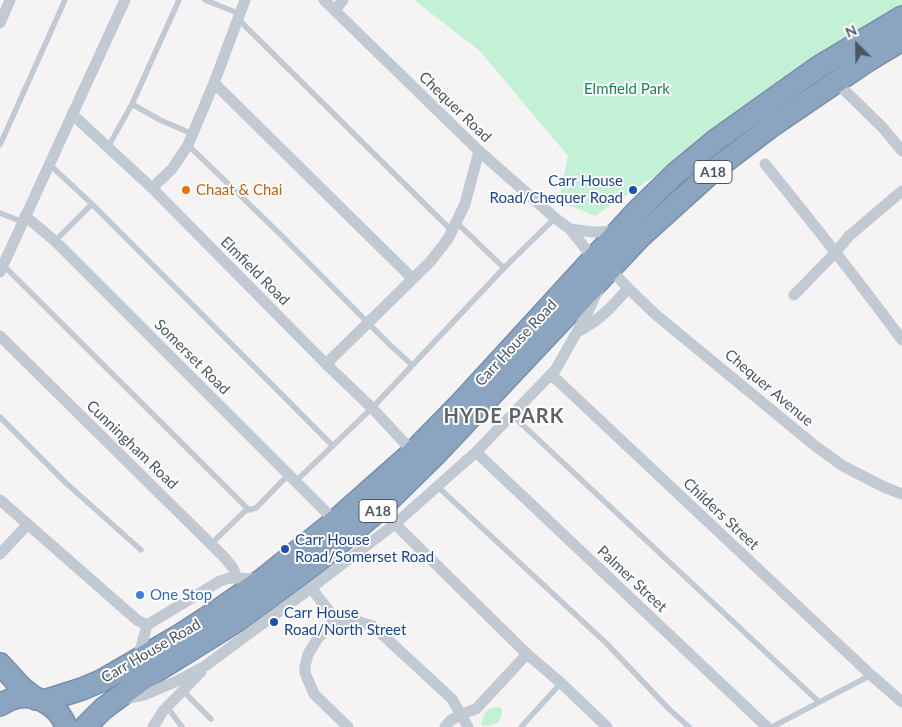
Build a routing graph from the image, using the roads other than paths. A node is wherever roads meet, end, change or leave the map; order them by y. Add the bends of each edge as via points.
1 (10, 0) edge
2 (65, 0) edge
3 (125, 0) edge
4 (179, 0) edge
5 (205, 0) edge
6 (245, 0) edge
7 (324, 0) edge
8 (343, 0) edge
9 (335, 10) junction
10 (239, 16) junction
11 (902, 17) edge
12 (0, 23) edge
13 (902, 40) edge
14 (820, 66) junction
15 (836, 82) junction
16 (214, 83) junction
17 (132, 104) junction
18 (72, 114) junction
19 (190, 140) junction
20 (0, 145) edge
21 (108, 147) junction
22 (479, 151) junction
23 (902, 151) edge
24 (49, 164) junction
25 (764, 164) dead end
26 (152, 188) junction
27 (902, 191) edge
28 (92, 204) junction
29 (0, 213) edge
30 (555, 218) junction
31 (24, 219) junction
32 (454, 227) junction
33 (570, 230) junction
34 (618, 231) junction
35 (55, 241) junction
36 (835, 253) junction
37 (603, 266) junction
38 (504, 268) junction
39 (2, 269) edge
40 (413, 279) junction
41 (628, 288) junction
42 (794, 295) dead end
43 (368, 323) junction
44 (578, 331) junction
45 (0, 336) edge
46 (902, 340) edge
47 (326, 364) junction
48 (412, 365) junction
49 (550, 376) junction
50 (372, 408) junction
51 (512, 415) junction
52 (0, 417) edge
53 (333, 446) junction
54 (413, 452) junction
55 (476, 452) junction
56 (292, 479) junction
57 (437, 486) junction
58 (902, 494) edge
59 (0, 500) edge
60 (248, 509) junction
61 (335, 522) junction
62 (28, 524) junction
63 (394, 524) junction
64 (211, 544) junction
65 (141, 550) dead end
66 (0, 554) edge
67 (238, 578) junction
68 (263, 579) junction
69 (311, 588) junction
70 (334, 622) junction
71 (147, 625) junction
72 (527, 654) junction
73 (138, 660) junction
74 (0, 664) edge
75 (205, 666) junction
76 (872, 675) junction
77 (561, 683) junction
78 (183, 691) junction
79 (147, 694) junction
80 (40, 700) junction
81 (114, 701) junction
82 (819, 702) junction
83 (902, 702) edge
84 (0, 705) edge
85 (167, 707) junction
86 (461, 714) junction
87 (211, 719) dead end
88 (155, 722) edge
89 (66, 727) edge
90 (85, 727) edge
91 (182, 727) edge
92 (348, 727) edge
93 (445, 727) edge
94 (468, 727) edge
95 (521, 727) edge
96 (607, 727) edge
97 (690, 727) edge
98 (767, 727) edge
99 (772, 727) edge

1 - 12 street
2 - 20 lane
3 - 18 street
4 - 17 lane
5 - 10 lane
6 - 10 street
7 - 9 street, Chequer Road
8 - 9 street
9 - 22 street, Chequer Road
10 - 16 street
10 - 32 lane
11 - 14 highway, Carr House Road / A18
13 - 15 highway, Carr House Road / A18
14 - 15 street
14 - 34 highway, Carr House Road / A18 via 716,140 675,174
15 - 23 street
15 - 37 highway, Carr House Road / A18 via 714,170
16 - 19 street
16 - 40 street
17 - 19 lane
17 - 21 lane
18 - 21 street, Elmfield Road
18 - 24 street
19 - 26 street via 172,169
19 - 43 lane
21 - 26 street, Elmfield Road
22 - 30 street, Chequer Road
22 - 32 street via 465,204
24 - 28 lane
24 - 31 street
25 - 36 street
26 - 47 street, Elmfield Road
27 - 36 street via 849,236
28 - 35 lane
28 - 53 lane
29 - 31 lane
30 - 33 street, Chequer Road
30 - 38 lane
31 - 35 street, Somerset Road
31 - 39 street
32 - 38 lane
32 - 40 street via 440,250
33 - 34 street
33 - 37 street, Chequer Road
34 - 37 highway, Carr House Road / A18
35 - 56 street, Somerset Road
36 - 42 street
36 - 46 street
37 - 41 street, Chequer Avenue via 616,274
37 - 44 street via 598,293
37 - 54 highway, Carr House Road / A18
37 - 81 highway, Carr House Road / A18 via 434,456 380,509 317,562 240,619
38 - 48 lane
39 - 60 lane
40 - 43 street
41 - 44 street via 610,309
41 - 58 street, Chequer Avenue via 814,445 843,466
43 - 47 street
43 - 48 lane
44 - 49 street
45 - 64 street, Cunningham Road
47 - 50 street, Elmfield Road
48 - 50 lane
49 - 51 street
49 - 76 street, Childers Street
50 - 53 lane
50 - 54 street, Elmfield Road
51 - 55 street
51 - 82 lane
52 - 65 lane via 66,483
53 - 56 lane
54 - 61 highway, Carr House Road / A18
55 - 57 street
55 - 98 street, Palmer Street
56 - 60 lane via 256,508
56 - 61 street, Somerset Road
57 - 63 street
57 - 97 lane via 606,643
59 - 62 street
60 - 64 lane
61 - 68 highway, Carr House Road / A18
62 - 66 street
62 - 71 street via 137,620
63 - 69 street
63 - 72 street
64 - 67 street, Cunningham Road
67 - 68 street
67 - 71 street via 220,581
68 - 73 highway, Carr House Road / A18 via 217,612
69 - 70 street
69 - 75 street
70 - 86 street via 354,620 373,626 452,699
70 - 92 street via 308,654 305,673 314,694
71 - 73 street
72 - 77 street
72 - 86 street via 476,709
73 - 80 highway, Carr House Road / A18 via 82,689
74 - 80 highway via 22,688
75 - 78 street
75 - 79 street
76 - 82 lane
76 - 83 street, Childers Street
77 - 95 lane
77 - 96 street
78 - 85 street
78 - 87 lane
79 - 81 street
79 - 88 street via 158,705
80 - 84 highway, Carr House Road via 19,697
80 - 89 highway via 54,708
81 - 90 highway, Carr House Road / A18
82 - 99 lane
85 - 88 street
85 - 91 lane
86 - 93 street
86 - 94 street

